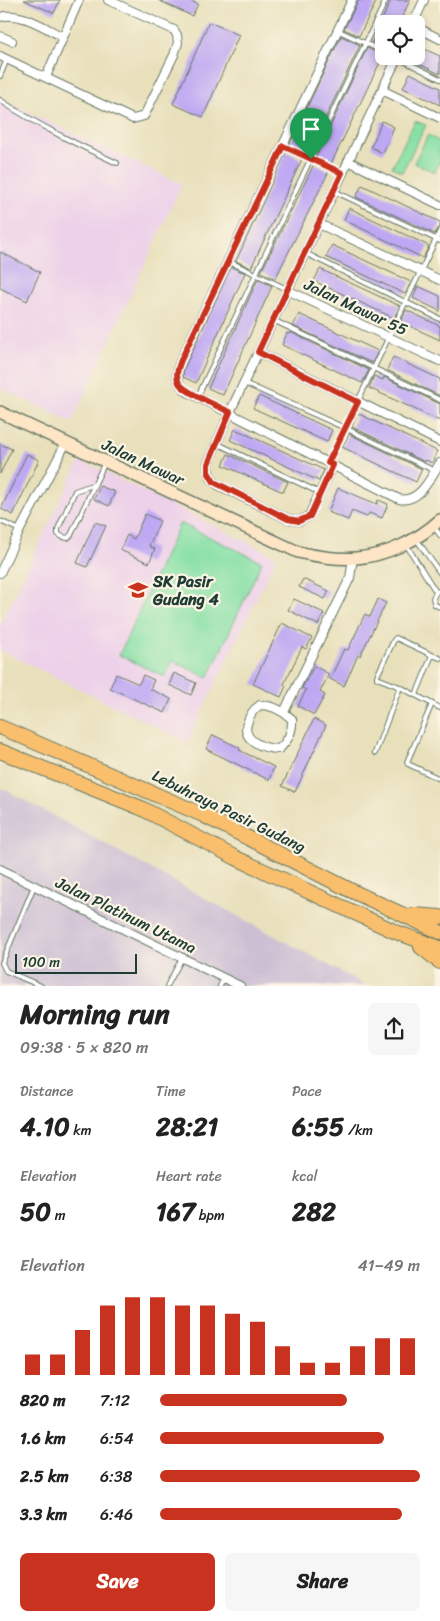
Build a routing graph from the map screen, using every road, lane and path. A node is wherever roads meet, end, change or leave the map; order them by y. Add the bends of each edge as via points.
1 (79, 0) edge
2 (108, 0) edge
3 (352, 0) edge
4 (386, 0) edge
5 (424, 0) edge
6 (417, 15) edge
7 (0, 17) edge
8 (337, 30) junction
9 (425, 32) edge
10 (0, 36) edge
11 (63, 37) junction
12 (440, 39) edge
13 (12, 41) dead end
14 (365, 43) junction
15 (375, 48) edge
16 (3, 58) edge
17 (393, 65) edge
18 (411, 65) edge
19 (0, 76) edge
20 (46, 77) junction
21 (440, 80) edge
22 (382, 90) junction
23 (0, 100) edge
24 (440, 118) edge
25 (283, 146) junction
26 (311, 159) junction
27 (348, 161) junction
28 (117, 163) dead end
29 (342, 173) junction
30 (334, 191) junction
31 (440, 204) edge
32 (318, 224) junction
33 (440, 231) edge
34 (438, 240) edge
35 (305, 253) junction
36 (228, 261) junction
37 (421, 271) junction
38 (256, 274) junction
39 (440, 280) edge
40 (288, 290) junction
41 (406, 302) junction
42 (440, 319) edge
43 (273, 320) junction
44 (388, 337) junction
45 (258, 352) junction
46 (440, 361) edge
47 (374, 368) junction
48 (244, 383) junction
49 (198, 396) junction
50 (440, 400) edge
51 (358, 402) junction
52 (0, 412) edge
53 (230, 412) junction
54 (346, 428) junction
55 (440, 442) edge
56 (66, 443) junction
57 (216, 443) junction
58 (105, 462) junction
59 (440, 463) edge
60 (331, 464) junction
61 (434, 472) junction
62 (95, 484) junction
63 (320, 493) junction
64 (0, 520) edge
65 (438, 527) edge
66 (20, 530) junction
67 (410, 541) junction
68 (353, 558) junction
69 (0, 573) edge
70 (440, 573) edge
71 (438, 592) edge
72 (440, 607) edge
73 (432, 655) junction
74 (440, 658) edge
75 (400, 687) junction
76 (416, 695) junction
77 (432, 704) junction
78 (440, 708) edge
79 (284, 712) junction
80 (0, 727) edge
81 (0, 751) edge
82 (375, 752) dead end
83 (440, 779) edge
84 (0, 869) edge
85 (34, 886) junction
86 (404, 914) junction
87 (440, 916) edge
88 (396, 932) junction
89 (440, 932) edge
90 (440, 948) edge
91 (182, 958) junction
92 (440, 962) edge
93 (222, 982) edge
94 (41, 986) edge
95 (167, 986) edge
96 (240, 986) edge

1 - 11 street
2 - 20 street via 174,30 177,35 174,55 144,116 133,119
3 - 8 street
4 - 14 lane
5 - 6 street
7 - 11 street via 17,16
8 - 14 lane
8 - 25 street
9 - 12 street
10 - 13 street
11 - 20 street
14 - 15 lane
14 - 26 lane
16 - 19 lane
16 - 20 street
17 - 22 street
18 - 21 lane
22 - 24 street
22 - 27 street
23 - 28 lane via 64,139
25 - 26 lane
25 - 36 street
26 - 29 lane
26 - 38 lane
27 - 29 street
27 - 31 street
29 - 30 street
30 - 32 street
30 - 34 lane
32 - 35 street
32 - 37 street
33 - 34 lane
34 - 37 lane
35 - 40 street
35 - 41 lane
36 - 38 lane
36 - 49 street via 178,366 178,382
37 - 39 street
37 - 41 lane
38 - 40 lane
38 - 49 lane
40 - 43 street
40 - 44 street, Jalan Mawar 55
41 - 42 lane
41 - 44 lane
43 - 45 street
43 - 47 lane
44 - 46 street, Jalan Mawar 55
44 - 47 lane
45 - 48 street
45 - 51 street
47 - 50 lane
47 - 51 lane
48 - 53 street
48 - 54 lane
49 - 53 street
51 - 54 lane
51 - 55 street
52 - 56 street, Jalan Mawar
53 - 57 street
53 - 60 street
54 - 60 lane
54 - 61 lane
56 - 58 street, Jalan Mawar
56 - 66 street
57 - 63 lane
57 - 63 street via 208,464 208,472 214,482 288,519 299,521 310,516
58 - 62 lane
58 - 68 street, Jalan Mawar via 298,552
59 - 61 street
60 - 61 street via 399,499 408,500 417,495
60 - 63 street
62 - 62 lane via 71,535 62,537 58,529 74,493
64 - 66 lane
65 - 67 street, Jalan Mawar
66 - 69 street
67 - 68 street, Jalan Mawar via 380,553
67 - 70 lane
67 - 71 lane
68 - 79 street via 350,578
71 - 72 lane via 433,598 435,605
73 - 74 lane
73 - 75 lane via 396,638 394,640 377,678
73 - 76 lane
75 - 76 lane
75 - 82 lane
76 - 77 lane
77 - 78 lane
77 - 83 lane via 407,762
79 - 79 street via 268,706 253,710 245,726 251,740 268,749 279,749 285,744 293,728 292,718
80 - 86 highway, Lebuhraya Pasir Gudang via 203,815
81 - 88 highway via 141,808 236,858
84 - 85 street, Jalan Platinum Utama
85 - 91 street, Jalan Platinum Utama
85 - 94 lane via 2,963 6,971
86 - 87 highway
86 - 89 highway, Lebuhraya Pasir Gudang
88 - 90 highway
88 - 92 highway via 420,945
91 - 93 street, Jalan Platinum Utama
91 - 95 lane
93 - 96 street, Jalan Platinum Utama

